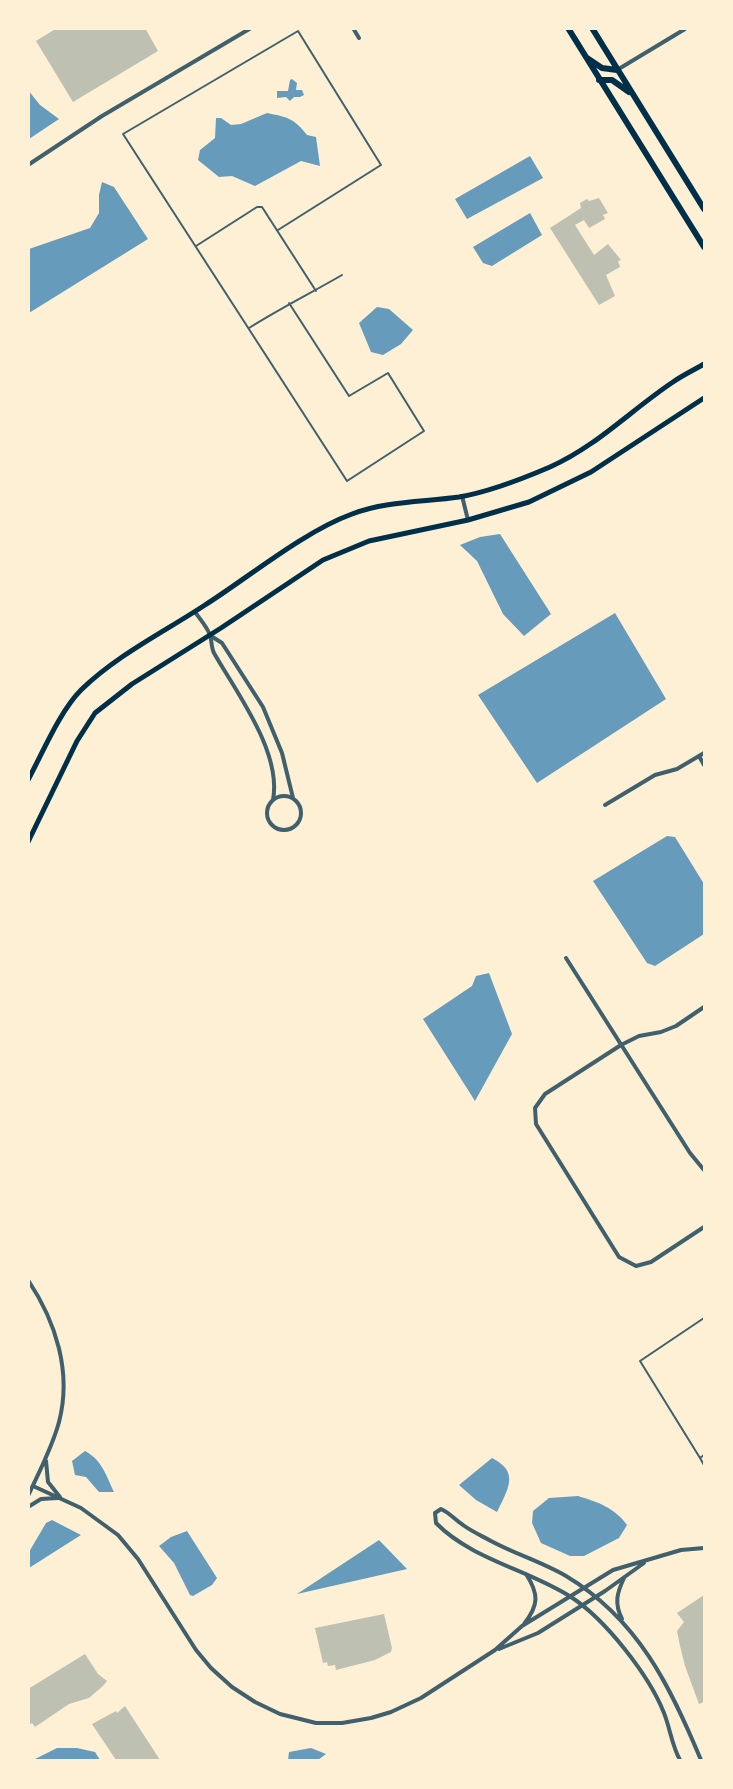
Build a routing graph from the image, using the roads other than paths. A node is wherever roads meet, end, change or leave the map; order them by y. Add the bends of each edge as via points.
1 (251, 28) edge
2 (353, 28) edge
3 (568, 28) edge
4 (592, 28) edge
5 (686, 29) edge
6 (359, 38) dead end
7 (584, 56) junction
8 (617, 70) junction
9 (599, 80) junction
10 (632, 94) junction
11 (28, 165) edge
12 (705, 209) edge
13 (278, 230) junction
14 (196, 246) junction
15 (705, 247) edge
16 (342, 275) dead end
17 (316, 291) junction
18 (289, 303) junction
19 (249, 328) junction
20 (705, 364) edge
21 (705, 398) edge
22 (462, 496) junction
23 (468, 520) junction
24 (195, 612) junction
25 (210, 635) junction
26 (705, 753) edge
27 (699, 756) junction
28 (705, 765) edge
29 (28, 780) edge
30 (293, 798) junction
31 (273, 800) junction
32 (605, 805) dead end
33 (28, 842) edge
34 (566, 958) dead end
35 (705, 1007) edge
36 (621, 1045) junction
37 (705, 1170) edge
38 (705, 1227) edge
39 (28, 1280) edge
40 (705, 1318) edge
41 (705, 1455) edge
42 (46, 1458) junction
43 (700, 1458) junction
44 (705, 1465) edge
45 (33, 1486) junction
46 (28, 1496) edge
47 (62, 1498) junction
48 (28, 1506) edge
49 (705, 1548) edge
50 (648, 1560) junction
51 (525, 1574) junction
52 (624, 1578) junction
53 (583, 1588) junction
54 (570, 1596) junction
55 (595, 1597) junction
56 (582, 1605) junction
57 (624, 1622) junction
58 (522, 1626) junction
59 (495, 1650) junction
60 (680, 1761) edge
61 (701, 1761) edge

1 - 11 street via 102,116
2 - 6 street
3 - 7 main road
4 - 8 main road
5 - 8 street
7 - 8 main road via 602,68
7 - 9 main road
8 - 10 main road
9 - 10 main road via 612,80
9 - 15 main road
10 - 12 main road
13 - 14 lane via 262,207 257,207
13 - 14 lane via 381,165 298,31 123,134
13 - 17 lane
14 - 19 lane
16 - 17 lane
17 - 18 lane
18 - 19 lane
18 - 19 lane via 350,396 388,373 424,432 347,481
20 - 22 main road via 673,382 581,451 518,480
21 - 23 main road via 591,472 529,502
22 - 23 street
22 - 24 main road via 374,507 351,514 302,540
23 - 25 main road via 369,541 323,560
24 - 25 street
24 - 29 main road via 117,661 80,691
25 - 30 street via 222,643 263,707 282,753
25 - 31 street via 212,650 249,711 264,745 272,771
25 - 33 main road via 94,713 76,741
26 - 27 street
27 - 28 street
27 - 32 street via 677,769 655,775
30 - 31 street
30 - 31 street via 300,808 300,818 293,828 282,830 268,820 268,806
34 - 36 street
35 - 36 street via 676,1026
36 - 37 street via 690,1154
36 - 38 street via 545,1094 536,1108 536,1124 619,1257 636,1266 651,1262
39 - 42 street via 50,1319 62,1366 59,1420
40 - 43 lane via 640,1361
41 - 43 lane
42 - 45 street
42 - 47 street via 48,1482
43 - 44 lane
45 - 46 street
45 - 47 street
47 - 48 street via 41,1499
47 - 59 street via 118,1535 211,1668 255,1702 280,1713 316,1723 371,1718 421,1698
49 - 50 street
50 - 52 street
50 - 53 street via 613,1570
51 - 53 street via 462,1544 436,1523 435,1513 441,1509 463,1526
51 - 54 street
51 - 58 street via 533,1585 536,1601
52 - 55 street
52 - 57 street via 616,1603
53 - 54 street
53 - 55 street
54 - 56 street
54 - 58 street
55 - 56 street
55 - 57 street
56 - 59 street via 538,1633
56 - 60 street via 642,1673 664,1712
57 - 61 street via 655,1665 684,1718
58 - 59 street

